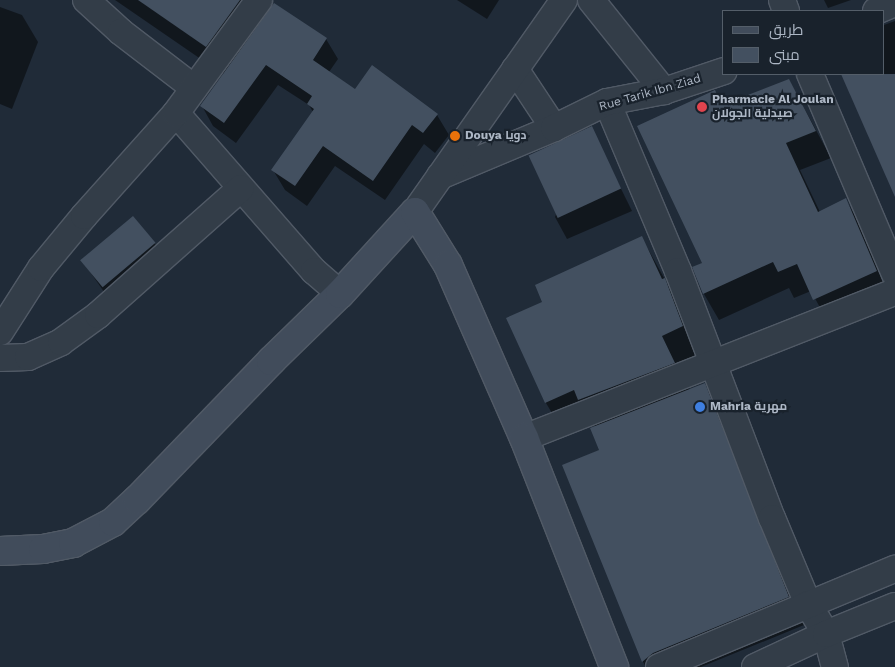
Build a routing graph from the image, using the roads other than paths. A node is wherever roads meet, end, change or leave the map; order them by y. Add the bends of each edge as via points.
1 (86, 0) edge
2 (259, 0) edge
3 (564, 0) edge
4 (591, 0) edge
5 (895, 3) edge
6 (878, 10) edge
7 (515, 69) junction
8 (722, 72) edge
9 (810, 75) edge
10 (194, 88) junction
11 (664, 90) junction
12 (607, 102) junction
13 (176, 113) junction
14 (554, 128) junction
15 (440, 176) junction
16 (241, 188) junction
17 (415, 212) junction
18 (895, 274) edge
19 (895, 292) edge
20 (340, 294) junction
21 (0, 332) edge
22 (0, 358) edge
23 (714, 364) junction
24 (524, 438) junction
25 (0, 551) edge
26 (895, 569) edge
27 (808, 604) junction
28 (895, 606) edge
29 (826, 634) junction
30 (614, 667) edge
31 (659, 667) edge
32 (755, 667) edge
33 (835, 667) edge

1 - 10 street via 121,32
2 - 10 street
3 - 7 street
4 - 11 street
5 - 6 street
7 - 14 street
7 - 15 street
8 - 11 street, Rue Tarik Ibn Ziad
9 - 18 street
10 - 13 street
11 - 12 street, Rue Tarik Ibn Ziad
12 - 14 street, Rue Tarik Ibn Ziad
12 - 23 street
13 - 16 street
13 - 21 street via 47,261
14 - 15 street, Rue Tarik Ibn Ziad
15 - 17 street
16 - 20 street via 314,271
16 - 22 street via 98,315 61,342 28,357
17 - 20 street
17 - 24 street via 448,265
19 - 23 street
20 - 25 street via 113,522 73,543 43,549
23 - 24 street
23 - 27 street
24 - 30 street
26 - 27 street
27 - 29 street
27 - 31 street
28 - 29 street
29 - 32 street
29 - 33 street

